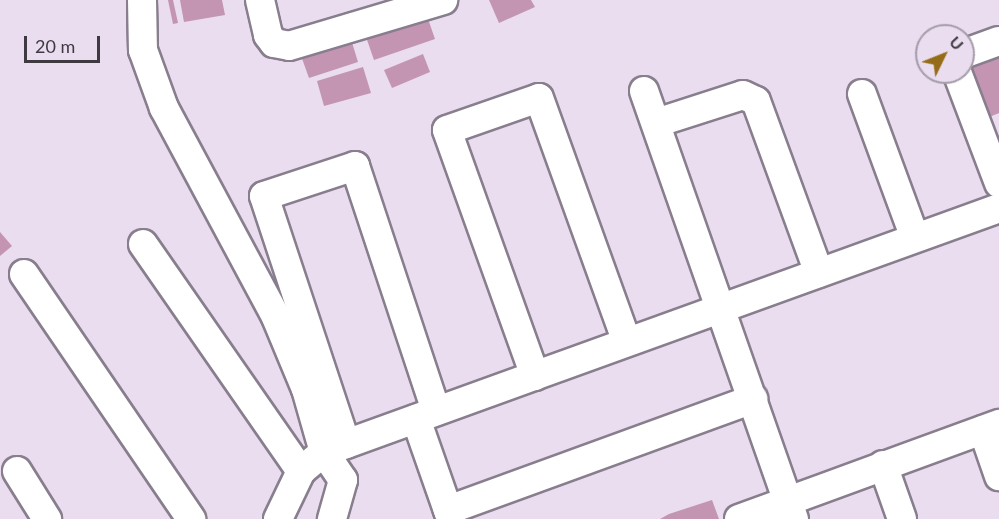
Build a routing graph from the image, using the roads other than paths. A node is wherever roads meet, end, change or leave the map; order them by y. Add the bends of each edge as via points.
1 (142, 0) edge
2 (260, 0) edge
3 (443, 0) edge
4 (999, 41) edge
5 (975, 50) edge
6 (963, 84) edge
7 (644, 91) dead end
8 (862, 93) dead end
9 (656, 123) junction
10 (993, 150) edge
11 (999, 183) edge
12 (999, 208) edge
13 (915, 238) junction
14 (143, 244) dead end
15 (819, 273) junction
16 (24, 274) dead end
17 (721, 308) junction
18 (627, 342) junction
19 (535, 376) junction
20 (753, 399) junction
21 (426, 415) junction
22 (991, 427) edge
23 (335, 448) junction
24 (883, 465) junction
25 (17, 471) dead end
26 (301, 471) junction
27 (999, 476) edge
28 (791, 509) edge
29 (449, 515) edge
30 (47, 519) edge
31 (191, 519) edge
32 (278, 519) edge
33 (332, 519) edge
34 (739, 519) edge
35 (902, 519) edge

1 - 23 street via 143,50 164,108 276,316
2 - 3 street via 268,35 274,43 290,46
4 - 5 street
6 - 10 street
7 - 9 street
8 - 13 street
9 - 15 street via 743,95 756,101
9 - 17 street
10 - 11 street
12 - 13 street
13 - 15 street
14 - 26 street
15 - 17 street
16 - 31 street
17 - 18 street
17 - 20 street
18 - 19 street
18 - 19 street via 539,98 447,130
19 - 21 street
20 - 28 street
20 - 29 street
21 - 23 street
21 - 23 street via 355,166 264,196
21 - 29 street
22 - 24 street
22 - 27 street
23 - 26 street
23 - 33 street via 343,480
24 - 28 street
24 - 35 street
25 - 30 street
26 - 32 street
28 - 34 street

